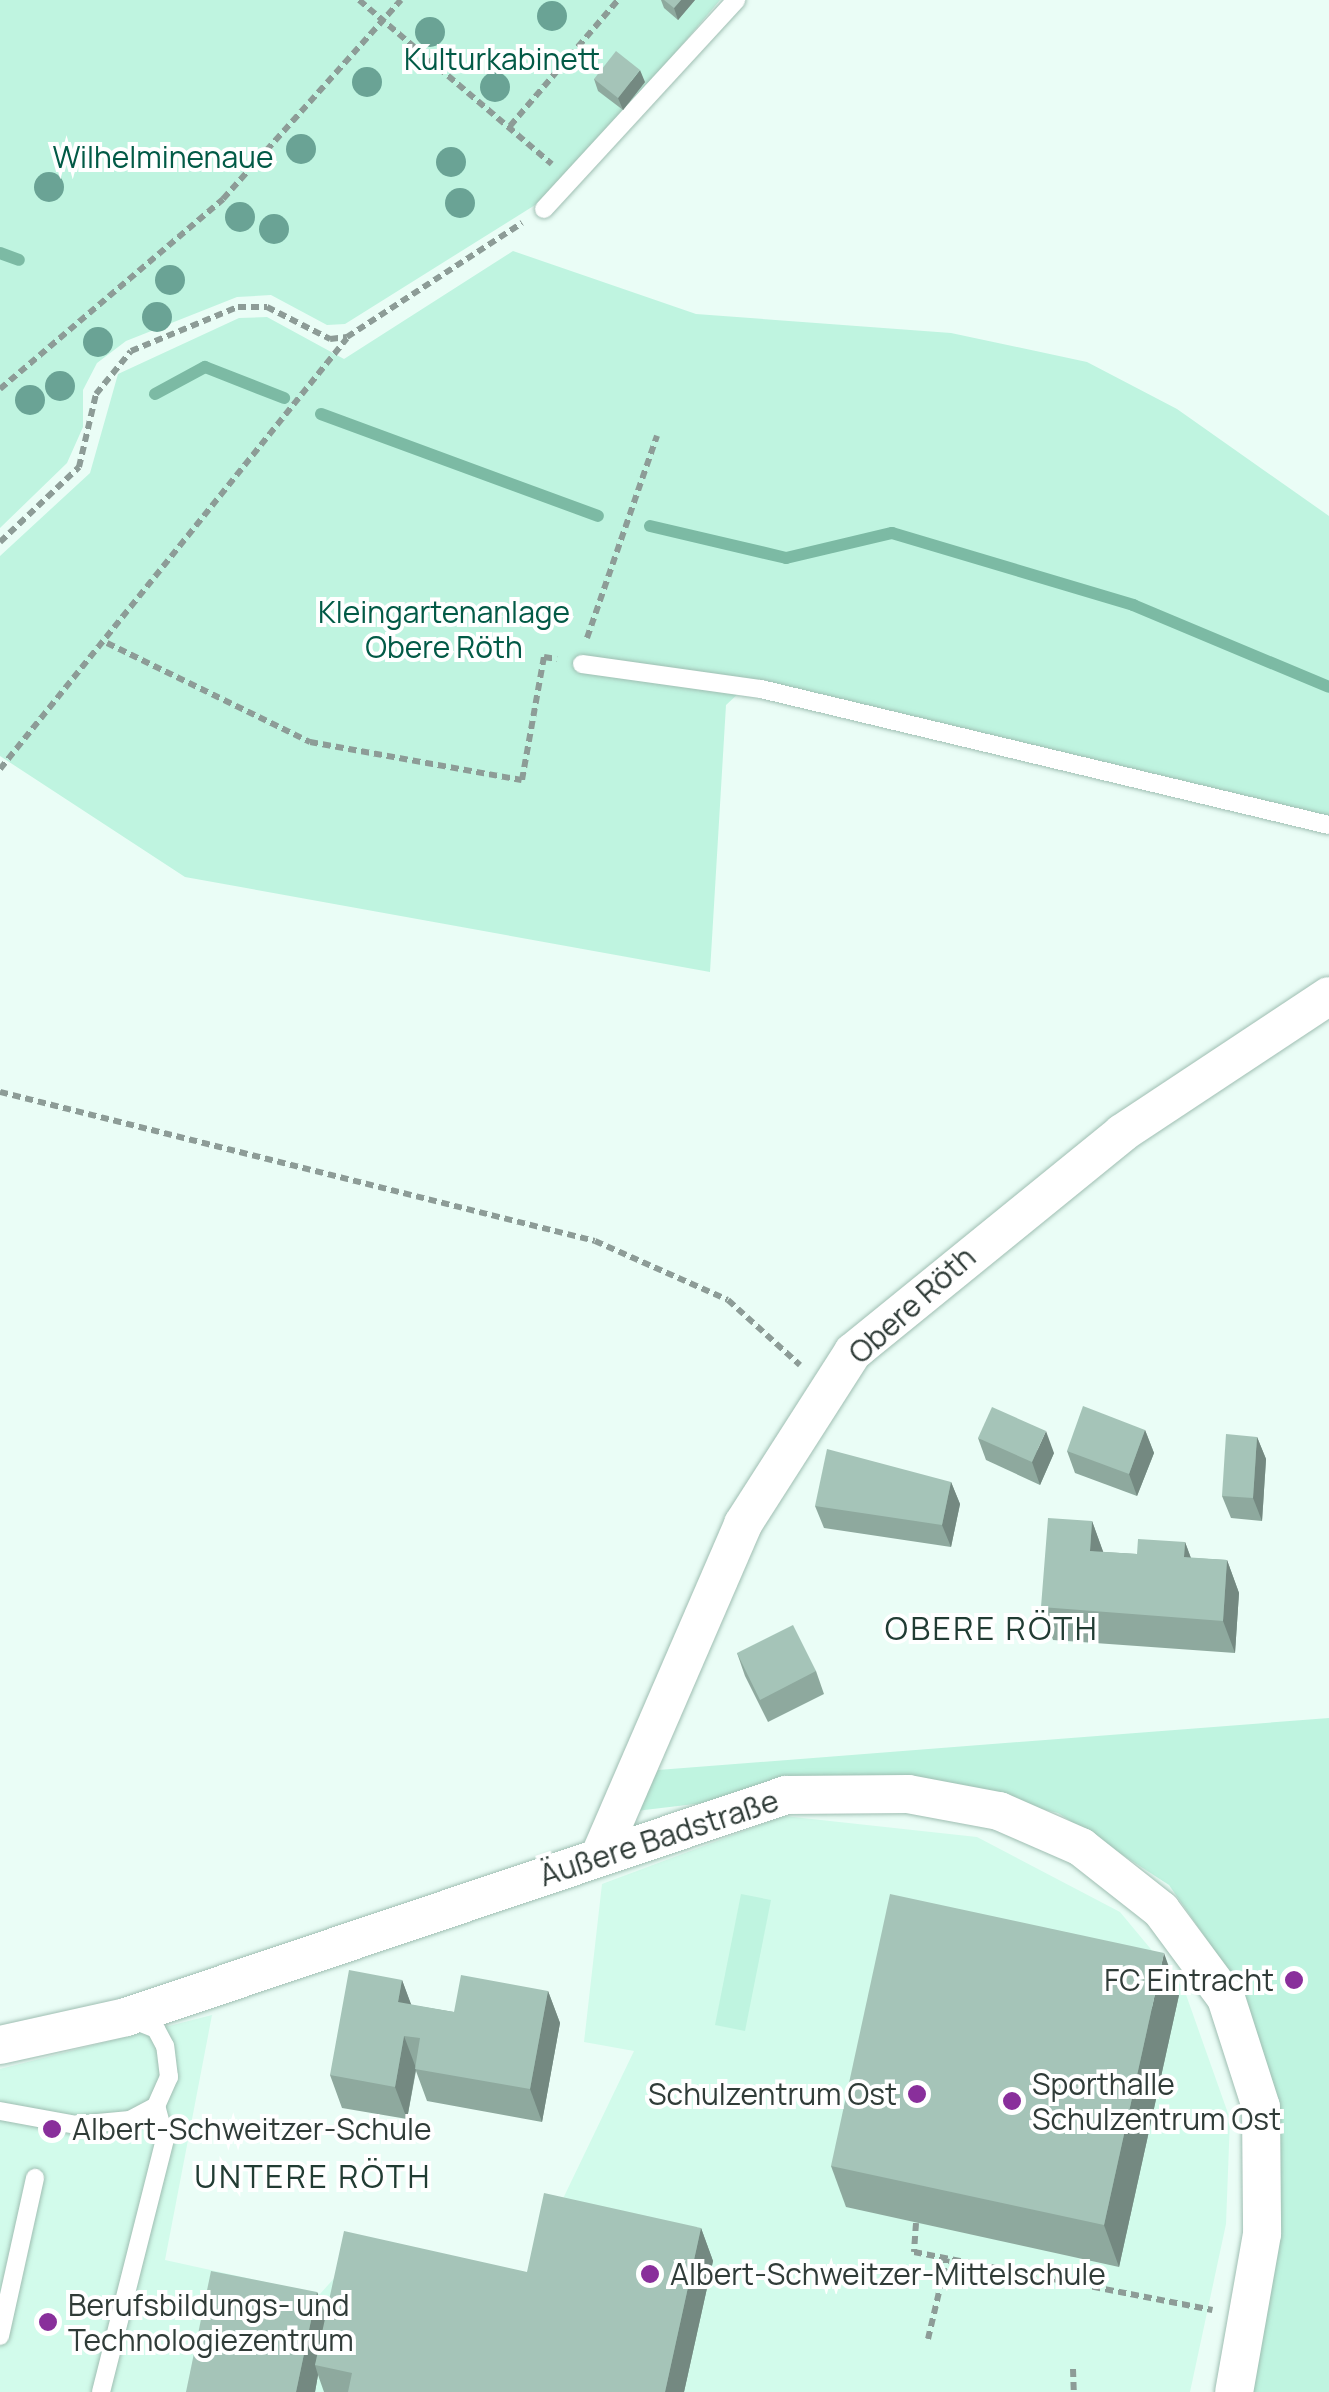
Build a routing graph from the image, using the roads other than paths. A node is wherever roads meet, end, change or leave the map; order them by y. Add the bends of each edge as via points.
1 (736, 0) edge
2 (544, 209) road end
3 (582, 664) road end
4 (1329, 826) edge
5 (1329, 996) edge
6 (600, 1854) junction
7 (126, 2017) junction
8 (0, 2045) edge
9 (156, 2106) junction
10 (0, 2111) edge
11 (36, 2178) dead end
12 (2, 2316) edge
13 (0, 2336) edge
14 (102, 2392) edge
15 (1234, 2392) edge

1 - 2 lane
3 - 4 lane via 761,689
5 - 6 street, Obere Röth via 1031,1204 891,1315 827,1389 743,1524
6 - 7 street, Äußere Badstraße
6 - 15 street, Äußere Badstraße via 786,1795 908,1794 999,1811 1081,1847 1161,1910 1226,1998 1261,2107 1262,2234
7 - 8 street, Äußere Badstraße
7 - 9 lane via 156,2029 165,2046 169,2077
9 - 10 lane via 130,2120 76,2125
9 - 14 lane via 165,2140
11 - 12 lane
12 - 13 lane

